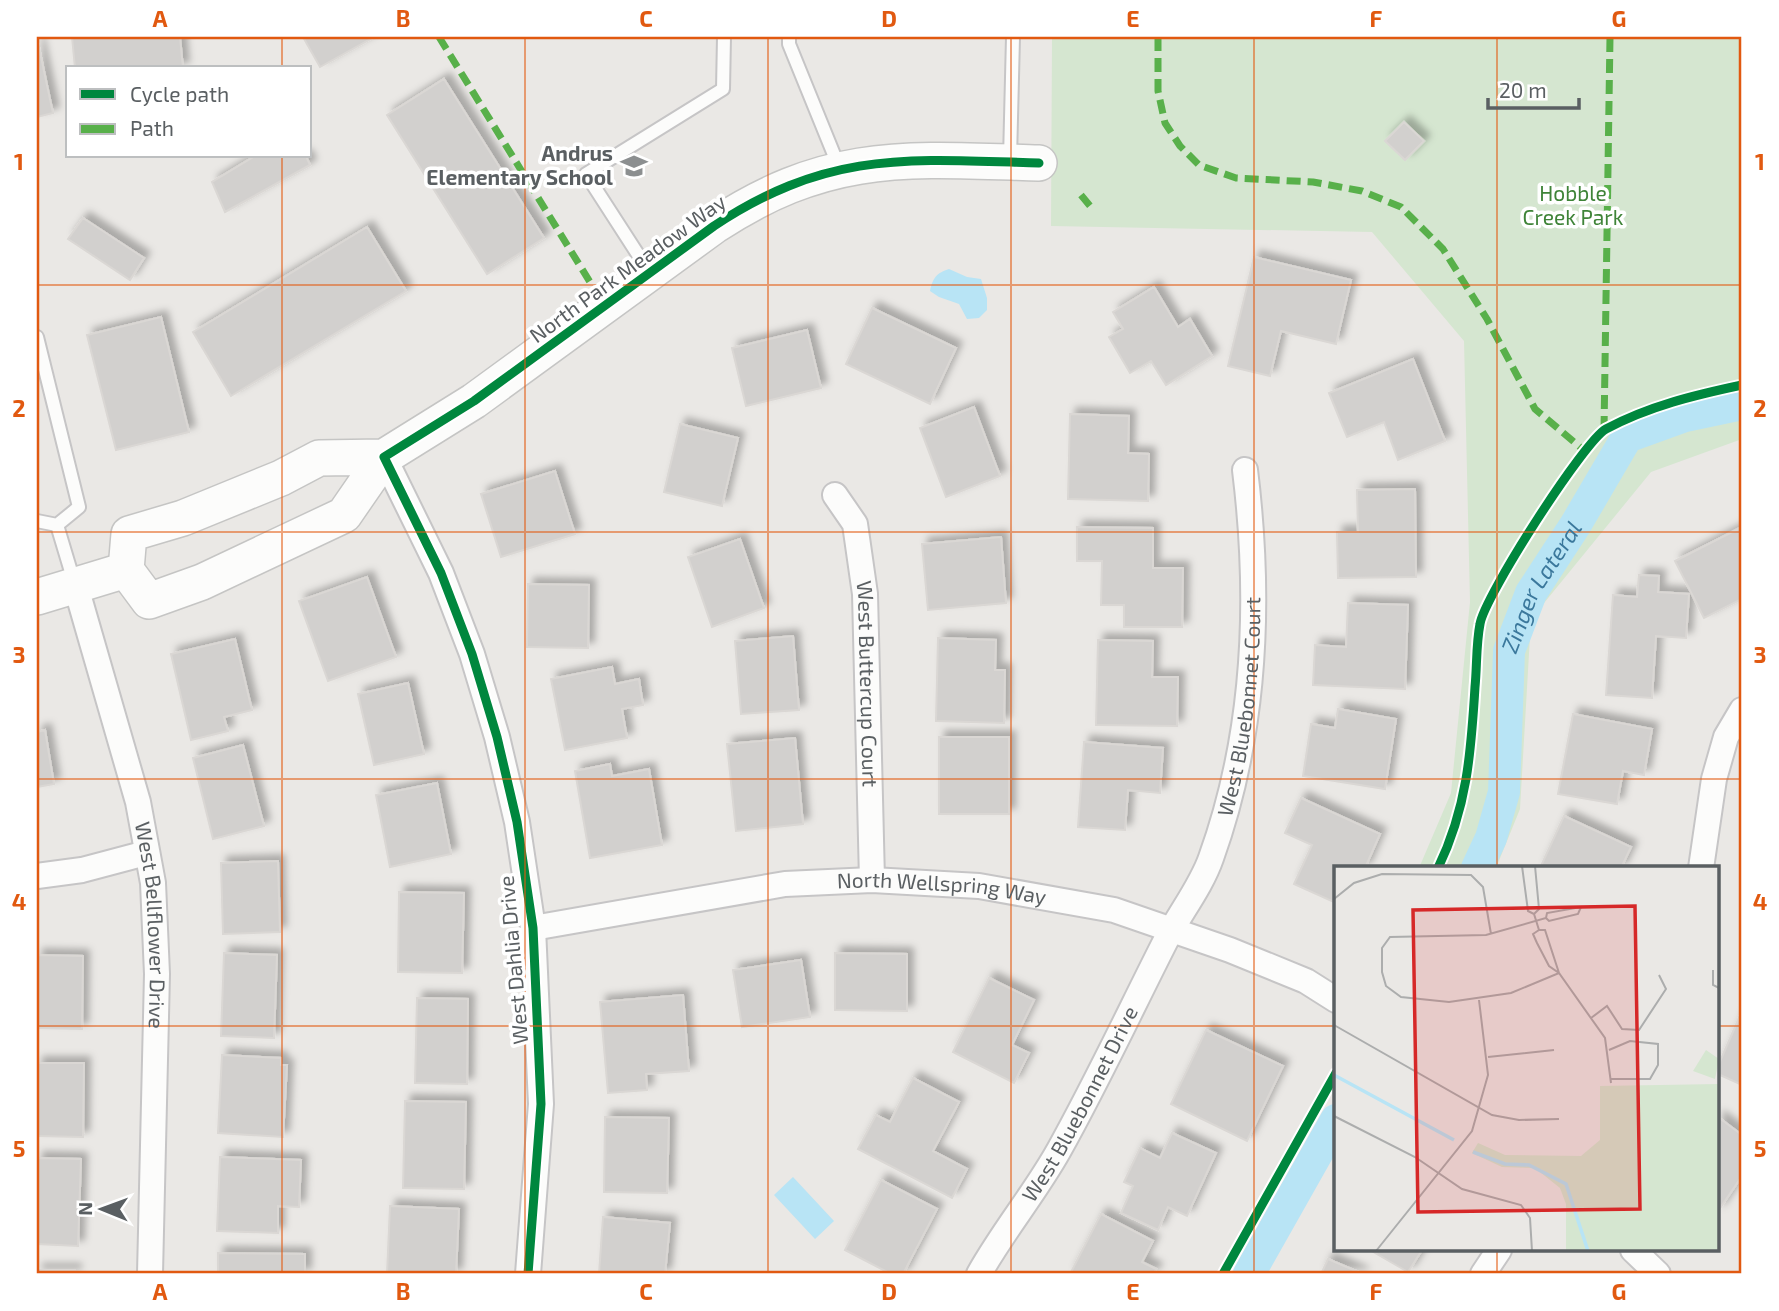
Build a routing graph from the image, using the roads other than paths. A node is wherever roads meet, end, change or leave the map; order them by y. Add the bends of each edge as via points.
1 (724, 37) edge
2 (789, 37) edge
3 (1013, 37) edge
4 (1025, 163) joint
5 (840, 169) junction
6 (650, 273) junction
7 (37, 337) edge
8 (384, 457) junction
9 (1245, 470) dead end
10 (835, 495) dead end
11 (37, 521) edge
12 (57, 525) junction
13 (126, 570) junction
14 (76, 587) junction
15 (37, 597) edge
16 (1742, 710) edge
17 (146, 853) junction
18 (1701, 866) edge
19 (37, 876) edge
20 (872, 880) junction
21 (533, 928) junction
22 (1171, 930) junction
23 (1334, 999) edge
24 (1498, 1252) edge
25 (1635, 1252) edge
26 (150, 1274) edge
27 (528, 1274) edge
28 (979, 1274) edge
29 (1483, 1274) edge
30 (1658, 1274) edge

1 - 6 lane via 723,89 586,174
2 - 5 lane
3 - 4 lane
4 - 5 street, North Park Meadow Way via 910,160
5 - 6 street, North Park Meadow Way via 743,207
6 - 8 street, North Park Meadow Way via 474,401
7 - 12 lane via 79,507
8 - 13 street via 319,458 183,518 129,534
8 - 13 street, North Park Meadow Way via 344,515 202,582 149,601
8 - 21 street, West Dahlia Drive via 441,573 472,654 498,737 517,822
9 - 22 street, West Bluebonnet Court via 1255,621 1244,726 1210,861
10 - 20 street, West Buttercup Court via 855,524 865,594
11 - 12 lane
12 - 14 lane
13 - 14 street
14 - 15 street
14 - 17 street, West Bellflower Drive via 138,802
16 - 18 street via 1726,737 1714,779
17 - 19 street
17 - 26 street, West Bellflower Drive via 153,883 157,974
20 - 21 street, North Wellspring Way via 785,884
20 - 22 street, North Wellspring Way via 979,886 1040,896 1114,910
21 - 27 street, West Dahlia Drive via 541,1104
22 - 23 street, North Wellspring Way via 1306,981
22 - 28 street, West Bluebonnet Drive via 1058,1152
24 - 29 street
25 - 30 street

